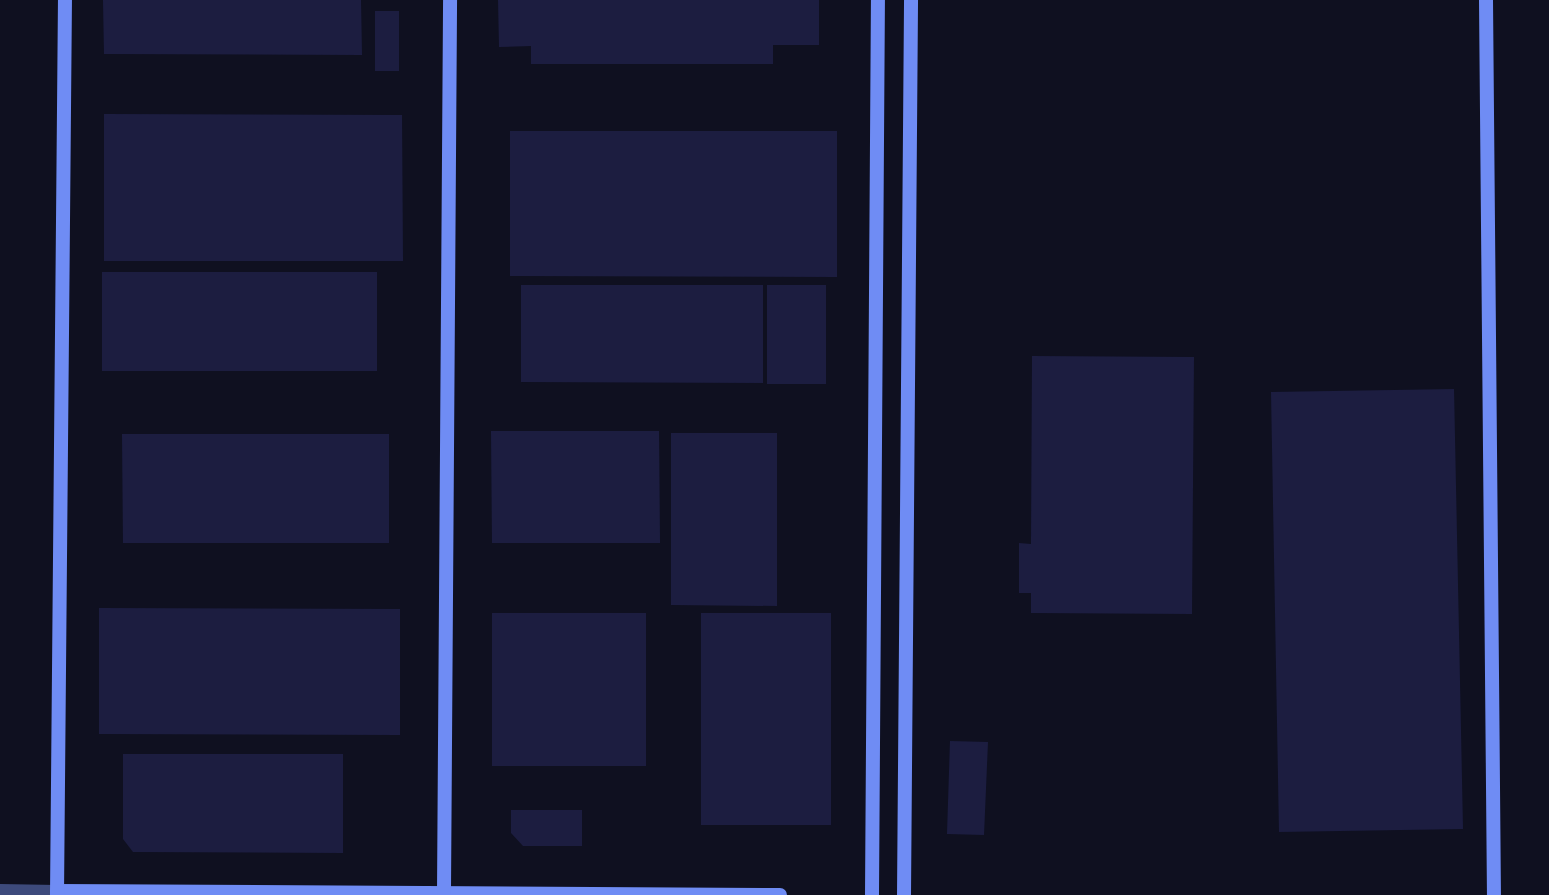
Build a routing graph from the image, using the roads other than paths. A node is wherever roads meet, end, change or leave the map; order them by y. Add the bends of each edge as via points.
1 (65, 0) edge
2 (450, 0) edge
3 (878, 0) edge
4 (911, 0) edge
5 (1486, 0) edge
6 (0, 890) edge
7 (444, 891) junction
8 (57, 893) edge
9 (780, 895) edge
10 (872, 895) edge
11 (904, 895) edge
12 (1494, 895) edge

1 - 8 street
2 - 7 street
3 - 10 street
4 - 11 street
5 - 12 street
6 - 8 lane
7 - 8 street
7 - 9 street

